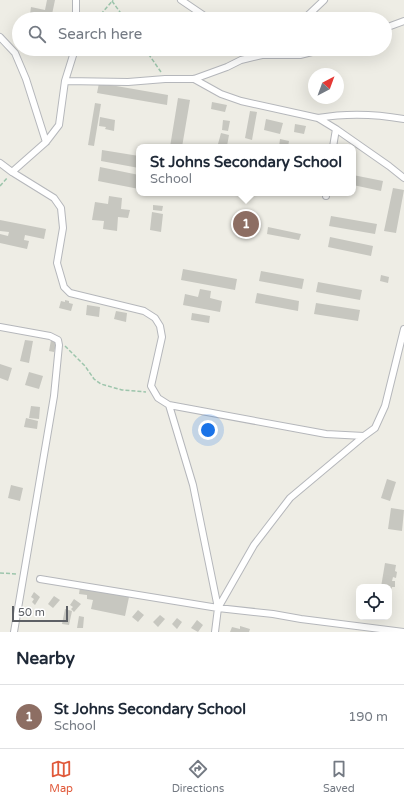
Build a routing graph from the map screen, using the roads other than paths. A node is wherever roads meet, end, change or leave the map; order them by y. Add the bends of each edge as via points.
1 (76, 0) edge
2 (181, 0) edge
3 (324, 0) edge
4 (76, 12) edge
5 (199, 12) edge
6 (311, 12) edge
7 (404, 21) edge
8 (392, 25) edge
9 (0, 37) edge
10 (12, 50) edge
11 (16, 56) edge
12 (73, 56) edge
13 (258, 56) edge
14 (194, 79) junction
15 (66, 81) junction
16 (318, 118) junction
17 (404, 119) edge
18 (336, 129) junction
19 (46, 142) junction
20 (334, 144) edge
21 (0, 163) edge
22 (12, 172) junction
23 (404, 178) edge
24 (0, 327) edge
25 (404, 329) edge
26 (170, 405) junction
27 (364, 436) junction
28 (40, 579) dead end
29 (218, 608) junction
30 (404, 629) edge
31 (14, 632) edge
32 (215, 632) edge
33 (404, 632) edge

1 - 4 street
2 - 5 street
3 - 6 street
7 - 8 street
9 - 10 street
11 - 19 street
12 - 15 street
13 - 14 street
14 - 15 street
14 - 16 street via 221,94 241,101
15 - 19 street via 59,125
16 - 17 street via 336,115 375,115
16 - 18 street
18 - 20 street
18 - 23 street
19 - 22 street
21 - 22 street
22 - 26 street via 54,198 61,208 63,228 57,263 64,287 70,293 144,311 155,318 162,337 151,386 158,398
24 - 31 street via 50,336 58,340 59,345 54,396
25 - 27 street via 385,406 375,428
26 - 27 street via 326,434
26 - 29 street via 193,485
27 - 29 street via 290,498 254,545
28 - 29 street
29 - 32 street
29 - 33 street
30 - 33 street

